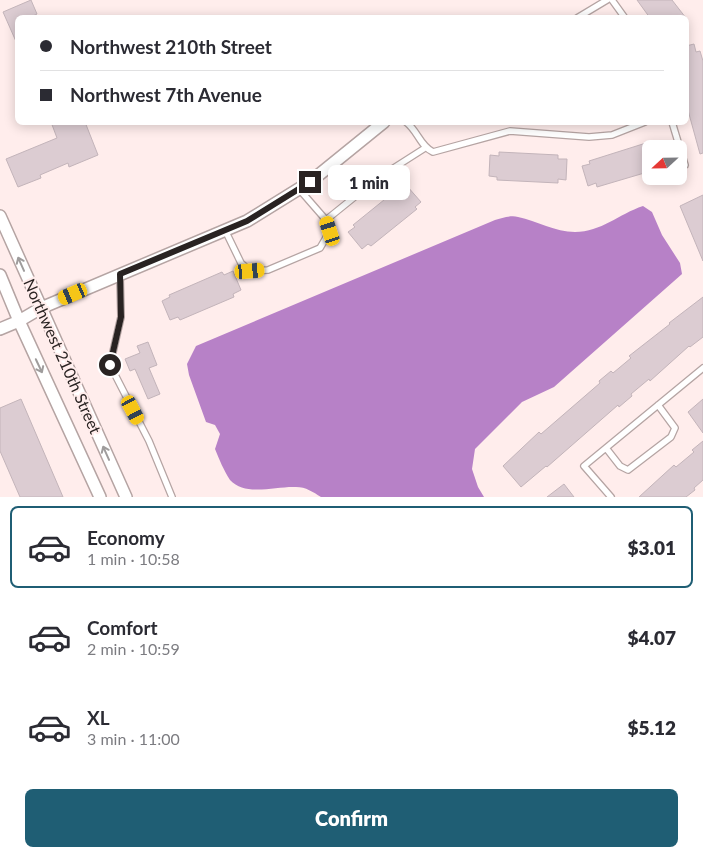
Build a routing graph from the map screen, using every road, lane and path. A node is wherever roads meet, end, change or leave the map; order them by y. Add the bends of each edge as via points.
1 (607, 0) edge
2 (612, 0) edge
3 (581, 15) edge
4 (623, 15) edge
5 (381, 125) edge
6 (410, 125) edge
7 (513, 125) edge
8 (637, 125) edge
9 (673, 125) edge
10 (510, 131) junction
11 (677, 140) edge
12 (425, 148) junction
13 (299, 189) junction
14 (0, 216) edge
15 (326, 220) junction
16 (225, 230) junction
17 (120, 274) junction
18 (0, 275) edge
19 (41, 308) junction
20 (19, 321) junction
21 (0, 329) edge
22 (703, 368) edge
23 (658, 404) junction
24 (606, 448) junction
25 (100, 497) edge
26 (126, 497) edge
27 (172, 497) edge
28 (611, 497) edge

1 - 3 lane
2 - 4 lane
5 - 13 street
6 - 12 lane
7 - 10 lane
8 - 10 lane via 612,135 589,137
9 - 11 lane
10 - 12 lane via 433,152
12 - 15 lane via 378,178
13 - 15 lane
13 - 16 street via 247,221
19 -> 14 street, Northwest 210th Street
15 - 16 lane via 330,231 320,248 268,270 250,271 241,263
16 - 17 street
17 - 19 street
17 - 27 lane via 121,317 110,365 149,441
18 - 20 street, Northwest 210th Street
19 - 20 street
26 -> 19 street, Northwest 210th Street
20 - 21 street
20 -> 25 street, Northwest 210th Street
22 - 23 lane
23 - 24 lane
23 - 24 lane via 675,428 663,443 628,470 620,466
24 - 28 lane via 584,466

